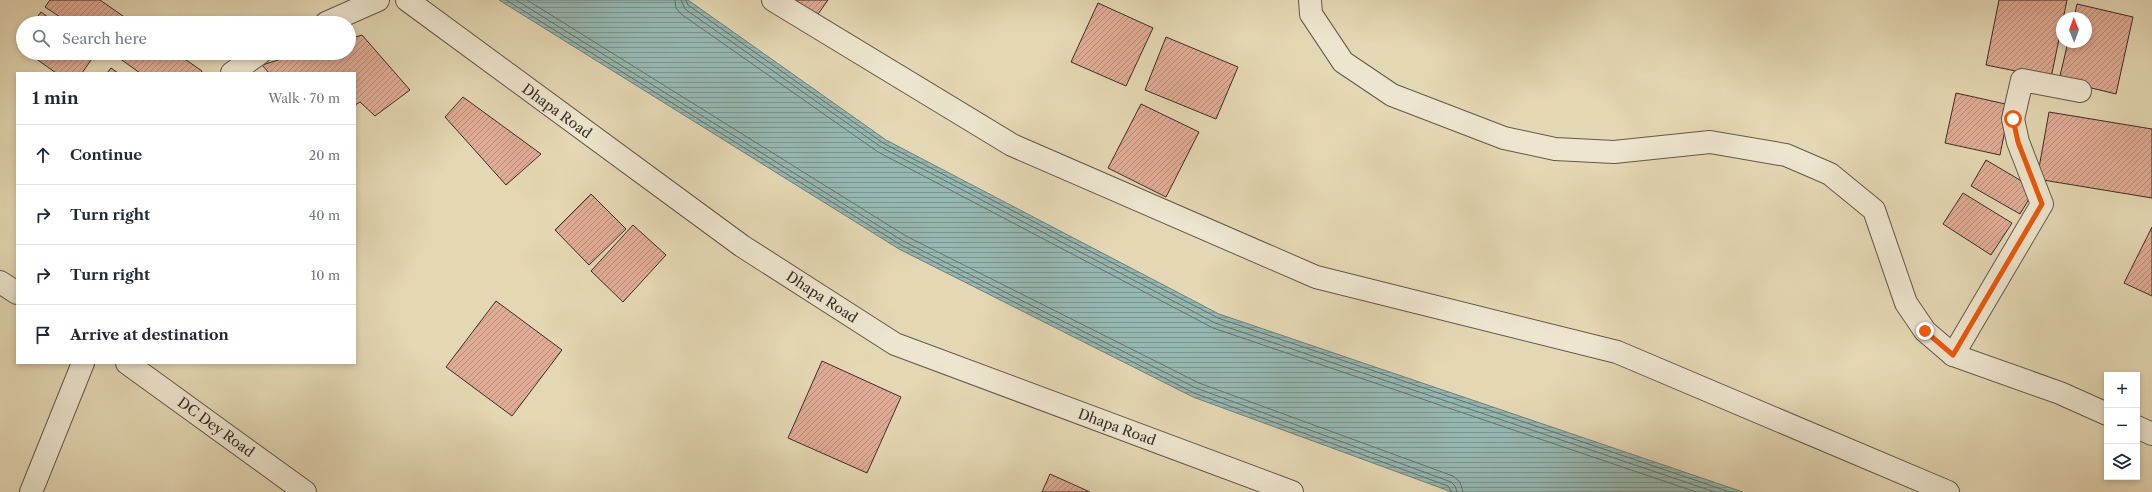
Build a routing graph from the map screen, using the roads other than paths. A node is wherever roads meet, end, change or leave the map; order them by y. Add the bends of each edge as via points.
1 (378, 0) edge
2 (407, 0) edge
3 (773, 0) edge
4 (1310, 0) edge
5 (342, 16) edge
6 (250, 60) edge
7 (233, 72) edge
8 (2080, 91) dead end
9 (0, 282) edge
10 (16, 292) edge
11 (1953, 355) junction
12 (83, 364) edge
13 (128, 364) edge
14 (2104, 413) edge
15 (2140, 428) edge
16 (2152, 434) edge
17 (31, 492) edge
18 (305, 492) edge
19 (1292, 492) edge
20 (1948, 492) edge

1 - 5 street
2 - 19 street, Dhapa Road via 742,246 895,344
3 - 20 street via 1012,144 1316,277 1617,352
4 - 11 street via 1311,14 1343,62 1392,95 1504,138 1555,149 1614,152 1710,142 1786,155 1830,174 1874,210 1906,303 1925,331
6 - 7 street
8 - 11 street via 2022,80 2013,119 2018,142 2042,204
9 - 10 street
11 - 14 street via 2060,393
12 - 17 street
13 - 18 street, DC Dey Road
15 - 16 street

